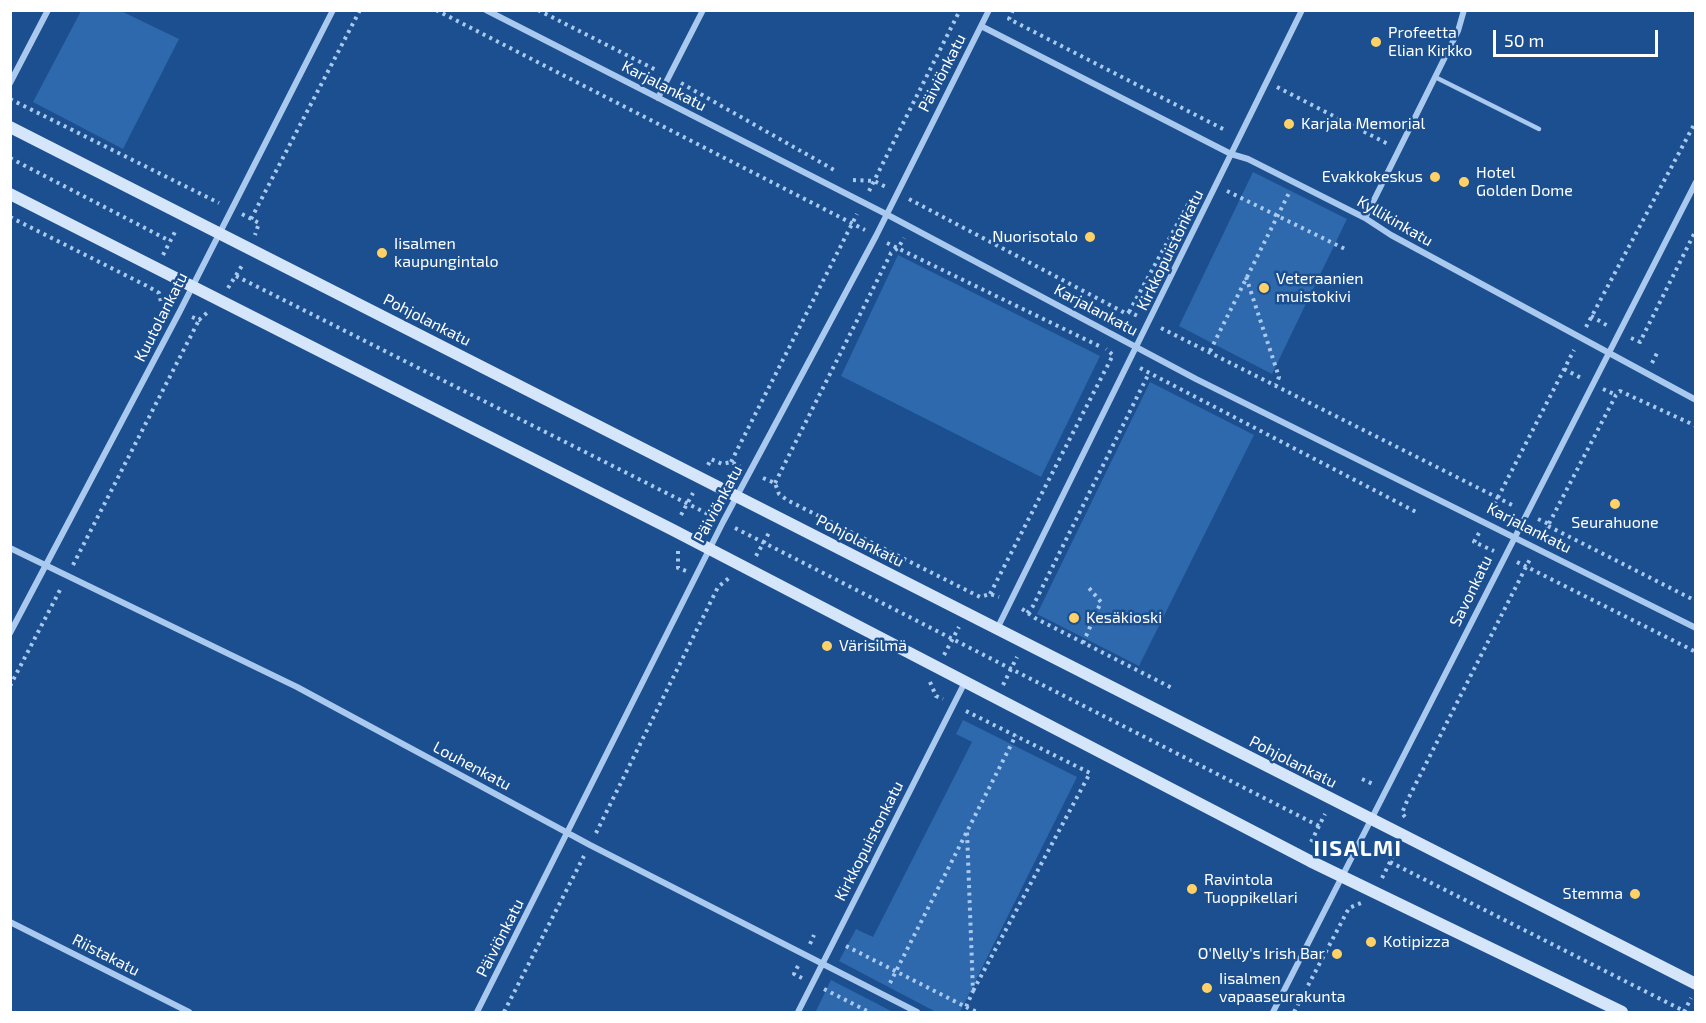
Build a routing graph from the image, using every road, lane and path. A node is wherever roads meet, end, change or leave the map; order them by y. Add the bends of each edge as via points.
1 (48, 10) edge
2 (333, 10) edge
3 (360, 10) edge
4 (436, 10) edge
5 (486, 10) edge
6 (538, 10) edge
7 (703, 10) edge
8 (960, 10) edge
9 (989, 10) edge
10 (1013, 10) edge
11 (1302, 10) edge
12 (1464, 10) edge
13 (981, 26) junction
14 (669, 76) junction
15 (1435, 76) junction
16 (1267, 82) junction
17 (10, 83) edge
18 (658, 98) junction
19 (10, 99) edge
20 (10, 127) edge
21 (1539, 129) dead end
22 (1225, 130) dead end
23 (1399, 150) junction
24 (1231, 154) junction
25 (10, 158) edge
26 (874, 181) junction
27 (1295, 182) junction
28 (1695, 182) edge
29 (1197, 188) dead end
30 (1230, 192) dead end
31 (10, 194) edge
32 (863, 202) junction
33 (913, 202) dead end
34 (921, 206) junction
35 (232, 209) junction
36 (886, 214) junction
37 (1277, 216) junction
38 (1365, 218) junction
39 (251, 219) junction
40 (852, 223) junction
41 (910, 227) junction
42 (1695, 230) edge
43 (220, 232) junction
44 (170, 241) dead end
45 (896, 247) junction
46 (251, 249) junction
47 (1347, 250) dead end
48 (1246, 277) junction
49 (193, 285) junction
50 (1592, 316) dead end
51 (198, 320) dead end
52 (1602, 324) dead end
53 (1163, 328) dead end
54 (1640, 342) dead end
55 (1137, 347) junction
56 (1210, 351) junction
57 (1608, 355) junction
58 (1276, 385) junction
59 (1695, 400) edge
60 (1695, 426) edge
61 (711, 459) dead end
62 (694, 491) dead end
63 (738, 497) junction
64 (786, 500) junction
65 (1507, 503) dead end
66 (687, 504) junction
67 (1418, 513) dead end
68 (680, 517) dead end
69 (777, 517) junction
70 (723, 522) junction
71 (1548, 526) junction
72 (1514, 536) junction
73 (1474, 542) dead end
74 (764, 543) junction
75 (1537, 547) junction
76 (10, 548) edge
77 (710, 549) junction
78 (1504, 556) junction
79 (46, 566) junction
80 (1526, 567) junction
81 (749, 570) junction
82 (68, 576) junction
83 (718, 587) dead end
84 (1089, 588) dead end
85 (990, 594) junction
86 (976, 595) junction
87 (1008, 602) junction
88 (1695, 602) edge
89 (1027, 613) junction
90 (966, 614) junction
91 (1695, 628) edge
92 (997, 629) junction
93 (10, 633) edge
94 (953, 639) junction
95 (1083, 643) junction
96 (1695, 652) edge
97 (1018, 655) dead end
98 (937, 668) junction
99 (1011, 669) junction
100 (1006, 680) dead end
101 (930, 682) dead end
102 (965, 682) junction
103 (10, 686) edge
104 (1172, 688) dead end
105 (967, 712) dead end
106 (1017, 735) junction
107 (1327, 810) dead end
108 (1372, 821) junction
109 (1319, 826) junction
110 (968, 832) junction
111 (568, 833) junction
112 (1402, 836) junction
113 (1312, 839) dead end
114 (590, 844) junction
115 (1390, 862) junction
116 (1343, 878) junction
117 (1375, 893) junction
118 (1349, 908) dead end
119 (10, 922) edge
120 (846, 945) dead end
121 (823, 963) junction
122 (896, 971) junction
123 (1695, 984) edge
124 (889, 986) dead end
125 (825, 990) dead end
126 (973, 990) junction
127 (966, 1007) junction
128 (1684, 1011) dead end
129 (189, 1012) edge
130 (477, 1012) edge
131 (504, 1012) edge
132 (798, 1012) edge
133 (869, 1012) edge
134 (917, 1012) edge
135 (977, 1012) edge
136 (1273, 1012) edge
137 (1294, 1012) edge
138 (1623, 1012) edge

1 - 17 street
2 - 35 street, Kuutolankatu
3 - 39 path
4 - 40 path
5 - 18 street, Karjalankatu
6 - 14 path
7 - 14 street
8 - 26 path
9 - 13 street, Päiviönkatu
10 - 22 path via 1009,19
11 - 16 street, Kirkkopuistonkatu
12 - 15 street
13 - 24 street, Kyllikinkatu
13 - 36 street, Päiviönkatu
14 - 18 street
14 - 26 path via 854,181
15 - 21 lane
15 - 23 street
16 - 23 path
16 - 24 street, Kirkkopuistonkatu
18 - 32 street, Karjalankatu
19 - 35 path
20 - 43 main road, Pohjolankatu
23 - 38 street
24 - 27 street, Kyllikinkatu
24 - 55 street, Kirkkopuistonkatu
25 - 44 path
26 - 32 path
27 - 37 path
27 - 38 street, Kyllikinkatu
28 - 57 street, Savonkatu
29 - 34 path via 1127,314
30 - 37 path
31 - 49 main road
32 - 36 street, Karjalankatu
32 - 40 path
33 - 34 path
34 - 41 path
35 - 39 path
35 - 43 street, Kuutolankatu
36 - 41 street, Karjalankatu
36 - 63 street, Päiviönkatu
37 - 47 path
37 - 48 path
38 - 57 street, Kyllikinkatu
39 - 46 path via 259,223
40 - 61 path via 731,462 722,464
41 - 45 path
41 - 55 street, Karjalankatu
42 - 54 path
43 - 46 main road, Pohjolankatu
43 - 49 street, Kuutolankatu
45 - 64 path via 775,483
45 - 85 path via 1113,355
46 - 63 main road, Pohjolankatu
46 - 66 path via 236,276
48 - 56 path
48 - 58 path via 1279,377
49 - 77 main road
49 - 79 street, Kuutolankatu
50 - 52 path
51 - 82 path
53 - 56 path
55 - 72 street, Karjalankatu
55 - 87 street, Kirkkopuistonkatu
56 - 58 path
57 - 59 street, Kyllikinkatu
57 - 72 street, Savonkatu
58 - 65 path
60 - 71 path via 1620,391
62 - 66 path
63 - 69 main road, Pohjolankatu
63 - 70 street, Päiviönkatu
64 - 69 path
64 - 86 path
66 - 68 path
66 - 70 path
67 - 89 path via 1147,372
69 - 74 path
69 - 90 main road, Pohjolankatu
70 - 74 path
70 - 77 street, Päiviönkatu
71 - 75 path
71 - 88 path
72 - 75 street, Karjalankatu
72 - 78 street, Savonkatu
73 - 78 path
74 - 81 path
74 - 94 path
75 - 80 path
75 - 91 street, Karjalankatu
76 - 79 street, Louhenkatu
77 - 81 main road
77 - 111 street, Päiviönkatu
78 - 80 path
78 - 108 street, Savonkatu
79 - 82 street, Louhenkatu
79 - 93 street, Kuutolankatu
80 - 96 path
80 - 112 path via 1402,813 1409,822
81 - 98 main road
82 - 103 path
82 - 111 street, Louhenkatu via 297,687
83 - 114 path
84 - 95 path via 1101,602
85 - 86 path
85 - 87 path
86 - 90 path
87 - 89 path
87 - 92 street, Kirkkopuistonkatu
89 - 95 path
90 - 92 main road, Pohjolankatu
90 - 94 path
92 - 108 main road, Pohjolankatu
94 - 98 path
94 - 99 path
95 - 104 path
97 - 99 path
98 - 101 path
98 - 102 main road
99 - 100 path
99 - 109 path
102 - 116 main road
102 - 121 street, Kirkkopuistonkatu
105 - 106 path
106 - 110 path
106 - 126 path via 1090,773
107 - 109 path
108 - 112 main road, Pohjolankatu
108 - 116 street, Savonkatu
109 - 113 path
110 - 122 path
110 - 126 path
111 - 114 street, Louhenkatu
111 - 130 street, Päiviönkatu
112 - 115 path
112 - 123 main road, Pohjolankatu
114 - 121 street, Louhenkatu
114 - 131 path
115 - 117 path
115 - 128 path
116 - 117 main road
116 - 136 street, Savonkatu
117 - 138 main road
118 - 137 path
119 - 129 street, Riistakatu
120 - 122 path
121 - 132 street, Kirkkopuistonkatu
121 - 134 street, Louhenkatu
122 - 124 path
122 - 127 path
125 - 133 path
126 - 127 path
127 - 135 path

